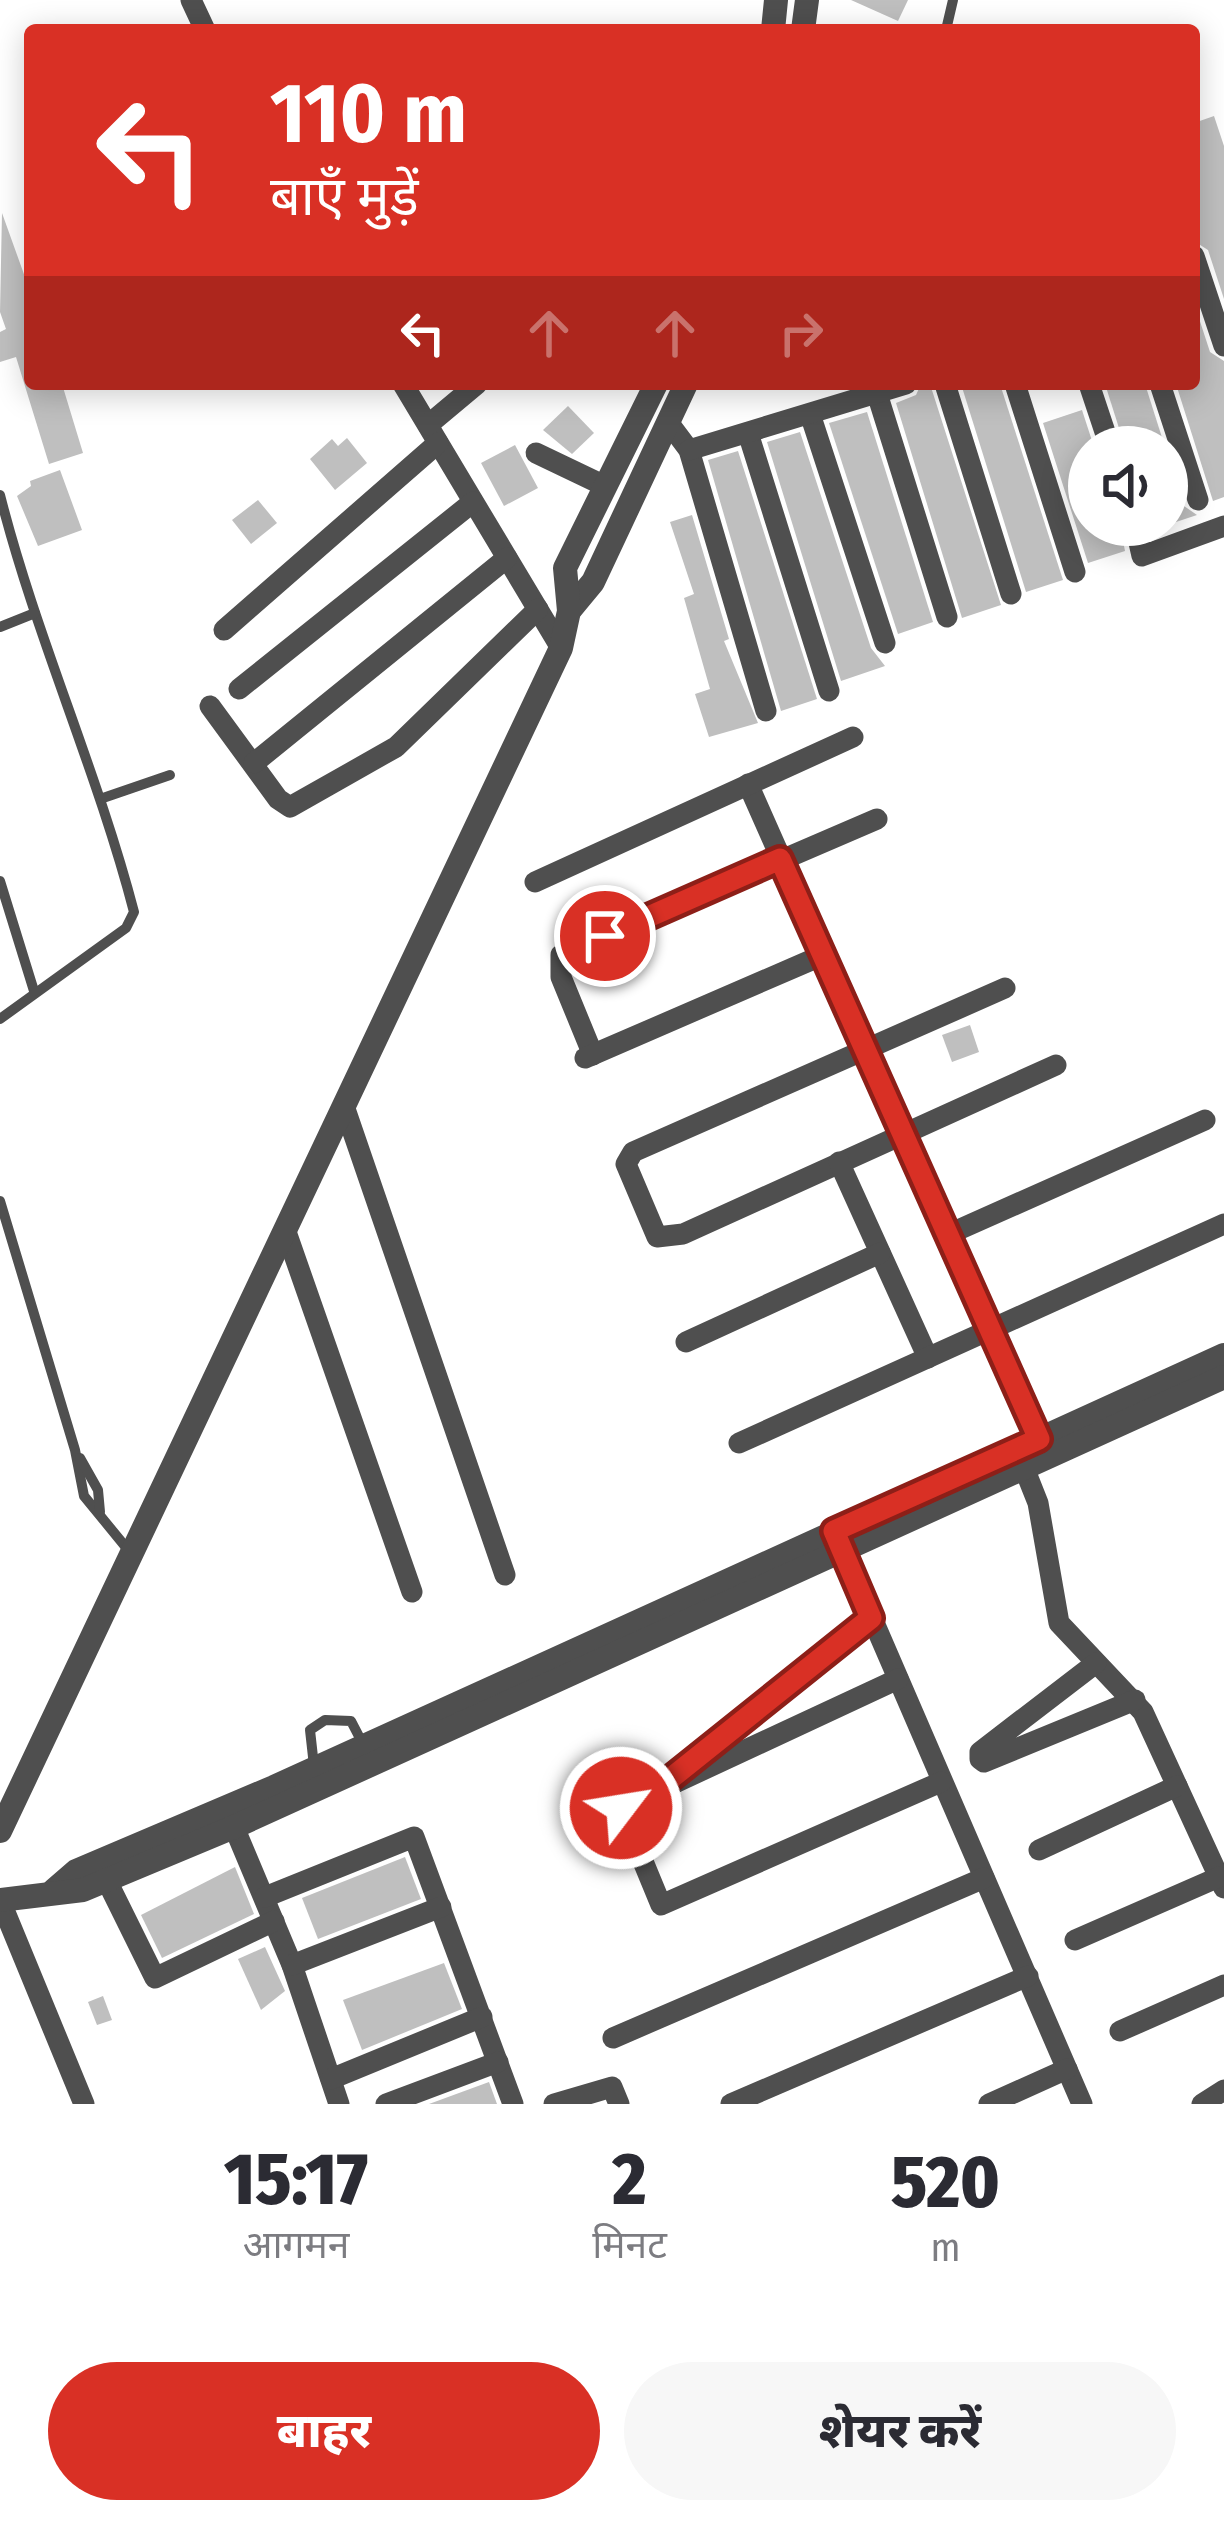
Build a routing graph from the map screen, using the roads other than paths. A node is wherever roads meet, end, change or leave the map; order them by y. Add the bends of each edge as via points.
1 (1208, 288) edge
2 (1224, 346) edge
3 (407, 390) edge
4 (471, 390) edge
5 (653, 390) edge
6 (683, 390) edge
7 (872, 390) edge
8 (875, 390) edge
9 (947, 390) edge
10 (1017, 390) edge
11 (1092, 390) edge
12 (1162, 390) edge
13 (810, 414) junction
14 (668, 422) junction
15 (1103, 426) edge
16 (748, 433) junction
17 (433, 434) junction
18 (689, 451) junction
19 (536, 453) dead end
20 (605, 486) junction
21 (0, 495) edge
22 (1198, 500) dead end
23 (473, 502) junction
24 (1224, 526) edge
25 (1188, 536) edge
26 (1140, 546) edge
27 (1165, 546) edge
28 (507, 558) junction
29 (1075, 572) dead end
30 (1011, 594) dead end
31 (538, 610) junction
32 (569, 611) junction
33 (35, 613) junction
34 (946, 617) dead end
35 (0, 627) edge
36 (224, 630) dead end
37 (885, 643) dead end
38 (561, 648) junction
39 (239, 689) dead end
40 (829, 691) dead end
41 (210, 706) dead end
42 (766, 711) dead end
43 (853, 737) dead end
44 (254, 764) junction
45 (170, 775) dead end
46 (748, 784) junction
47 (104, 798) junction
48 (877, 819) dead end
49 (780, 859) junction
50 (0, 881) edge
51 (535, 882) dead end
52 (823, 955) junction
53 (1004, 988) dead end
54 (34, 991) junction
55 (0, 1019) edge
56 (866, 1048) junction
57 (1056, 1065) dead end
58 (344, 1106) junction
59 (1204, 1120) dead end
60 (904, 1132) junction
61 (839, 1162) junction
62 (0, 1201) edge
63 (1224, 1224) edge
64 (285, 1229) junction
65 (949, 1234) junction
66 (880, 1253) junction
67 (992, 1330) junction
68 (686, 1342) dead end
69 (1224, 1355) edge
70 (928, 1358) junction
71 (1224, 1377) edge
72 (739, 1443) dead end
73 (1031, 1453) junction
74 (838, 1540) junction
75 (131, 1553) junction
76 (505, 1575) dead end
77 (412, 1592) dead end
78 (871, 1618) junction
79 (1096, 1663) junction
80 (898, 1679) junction
81 (1135, 1700) junction
82 (364, 1746) junction
83 (315, 1769) junction
84 (941, 1782) junction
85 (1177, 1786) junction
86 (660, 1787) junction
87 (278, 1797) junction
88 (234, 1827) junction
89 (0, 1831) edge
90 (1039, 1850) dead end
91 (984, 1878) junction
92 (107, 1880) junction
93 (1221, 1882) edge
94 (53, 1890) junction
95 (265, 1897) junction
96 (0, 1900) edge
97 (441, 1907) junction
98 (274, 1921) junction
99 (1076, 1940) dead end
100 (292, 1965) junction
101 (1028, 1976) junction
102 (1224, 1985) edge
103 (482, 2017) junction
104 (1120, 2031) dead end
105 (614, 2038) dead end
106 (498, 2062) junction
107 (1067, 2069) junction
108 (331, 2078) junction
109 (1224, 2090) edge
110 (84, 2104) edge
111 (339, 2104) edge
112 (386, 2104) edge
113 (513, 2104) edge
114 (554, 2104) edge
115 (619, 2104) edge
116 (731, 2104) edge
117 (989, 2104) edge
118 (1082, 2104) edge
119 (1202, 2104) edge

1 - 2 street
3 - 17 street
4 - 17 street
5 - 20 street
6 - 14 street
7 - 13 street
8 - 34 street
9 - 30 street
10 - 29 street
11 - 15 street
12 - 22 street
13 - 16 street
13 - 37 street
14 - 18 street
14 - 32 street via 593,582
16 - 18 street
16 - 40 street
17 - 23 street
17 - 36 street
18 - 42 street
19 - 20 street
20 - 32 street via 565,568
21 - 33 lane
23 - 28 street
23 - 39 street
24 - 25 street
26 - 27 street via 1142,556
28 - 31 street
28 - 44 street
31 - 38 street
31 - 44 street via 395,747 311,797 290,806
32 - 38 street
33 - 35 lane
33 - 47 lane
38 - 58 street
41 - 44 street
43 - 46 street
45 - 47 lane
46 - 49 street
46 - 51 street
47 - 54 lane via 134,912 126,928
48 - 49 street
49 - 52 street
49 - 52 street via 561,955 589,1057
50 - 54 lane
52 - 56 street
53 - 56 street
54 - 55 lane
56 - 60 street
56 - 61 street via 633,1152 626,1164 657,1237 666,1238
57 - 60 street
58 - 64 street
58 - 76 street
59 - 65 street
60 - 61 street
60 - 65 street
61 - 66 street
62 - 75 lane via 84,1496
63 - 67 street
64 - 75 street
64 - 77 street
65 - 67 street
66 - 68 street
66 - 70 street
67 - 70 street
67 - 73 street
69 - 73 street
70 - 72 street
71 - 73 street
73 - 74 street
73 - 79 street via 1059,1623
74 - 78 street
74 - 82 street
74 - 87 street
75 - 89 street
78 - 80 street
78 - 86 street
79 - 81 street
79 - 81 street via 980,1759
80 - 84 street
80 - 86 street
81 - 85 street
82 - 83 street
82 - 83 lane via 351,1720 325,1720 310,1730
83 - 87 street
84 - 86 street via 661,1905 621,1808
84 - 91 street
85 - 90 street
85 - 93 street
87 - 88 street
87 - 94 street via 76,1871
88 - 92 street
88 - 95 street
91 - 101 street
91 - 105 street
92 - 94 street
92 - 98 street via 155,1978
93 - 99 street
94 - 96 street
95 - 97 street via 414,1837
95 - 98 street
96 - 110 street
97 - 100 street
97 - 103 street
98 - 100 street
100 - 108 street
101 - 107 street
101 - 116 street
102 - 104 street
103 - 106 street
103 - 108 street
106 - 112 street
106 - 113 street
107 - 117 street
107 - 118 street
108 - 111 street
109 - 119 street
114 - 115 street via 601,2086 612,2087

